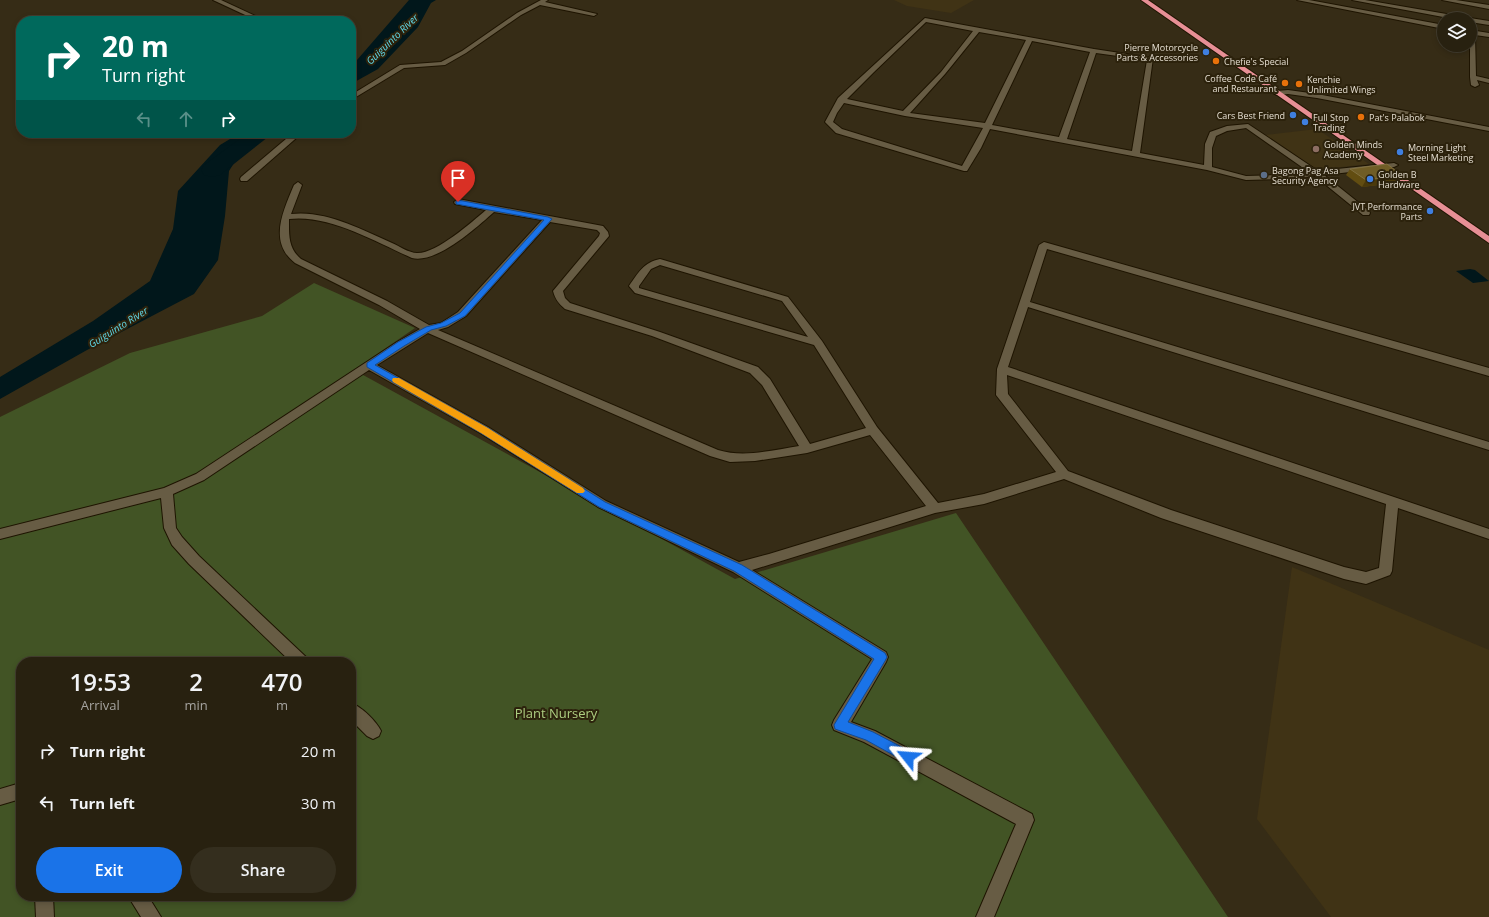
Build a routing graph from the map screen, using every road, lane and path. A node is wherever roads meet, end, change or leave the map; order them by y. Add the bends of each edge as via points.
1 (216, 0) edge
2 (1144, 0) edge
3 (1152, 0) edge
4 (1300, 0) edge
5 (1355, 0) edge
6 (1446, 0) edge
7 (542, 1) edge
8 (1489, 7) edge
9 (594, 14) dead end
10 (1437, 15) edge
11 (252, 16) edge
12 (1477, 21) edge
13 (1489, 23) edge
14 (1437, 25) edge
15 (977, 30) junction
16 (1477, 33) edge
17 (1489, 35) edge
18 (1029, 40) junction
19 (1094, 51) junction
20 (1472, 52) edge
21 (1473, 78) junction
22 (1489, 81) edge
23 (1475, 85) dead end
24 (1288, 92) junction
25 (1277, 93) junction
26 (356, 95) edge
27 (841, 100) junction
28 (905, 114) junction
29 (988, 126) junction
30 (1489, 129) edge
31 (292, 138) edge
32 (1062, 141) junction
33 (1136, 154) junction
34 (1383, 166) junction
35 (1394, 166) junction
36 (1208, 168) junction
37 (1316, 173) junction
38 (244, 180) dead end
39 (298, 185) dead end
40 (458, 202) dead end
41 (493, 208) junction
42 (1366, 214) dead end
43 (284, 217) junction
44 (548, 219) junction
45 (1489, 231) edge
46 (1489, 240) edge
47 (1024, 303) junction
48 (428, 329) junction
49 (818, 343) junction
50 (369, 365) junction
51 (1002, 369) junction
52 (1489, 372) edge
53 (873, 430) junction
54 (1489, 446) edge
55 (807, 449) junction
56 (1064, 474) junction
57 (168, 492) junction
58 (1392, 502) junction
59 (935, 508) junction
60 (0, 534) edge
61 (1489, 534) edge
62 (738, 568) junction
63 (295, 657) edge
64 (356, 715) edge
65 (373, 732) dead end
66 (16, 792) edge
67 (0, 797) edge
68 (44, 901) edge
69 (141, 901) edge
70 (45, 917) edge
71 (152, 917) edge
72 (985, 917) edge

1 - 11 street
2 - 25 highway
3 - 24 highway
4 - 14 street
5 - 10 street
6 - 8 street
7 - 9 street
7 - 26 street via 443,64 402,66
12 - 13 street
15 - 18 street
15 - 27 street via 925,20
15 - 28 street via 943,73
16 - 17 street
18 - 19 street
18 - 29 street
19 - 32 street
19 - 33 street via 1151,59
20 - 21 street
21 - 22 street
21 - 23 street
24 - 25 street
24 - 30 street
24 - 35 highway
25 - 34 highway
27 - 28 street
27 - 29 street via 829,122 840,131 964,169
28 - 29 street
29 - 32 street
31 - 38 street
32 - 33 street
33 - 36 street
34 - 35 street
34 - 37 street
34 - 46 highway
35 - 45 highway
36 - 37 street via 1246,178
36 - 37 street via 1210,138 1213,133 1248,126
37 - 42 street
39 - 43 street
40 - 41 street
41 - 43 street via 476,224 424,256 415,256 339,223 313,216
41 - 44 street
43 - 48 street via 286,249 291,256
44 - 48 street via 462,314 444,325
44 - 55 street via 600,228 604,232 604,236 558,291 563,302 754,370 766,382
47 - 51 street
47 - 52 street via 1044,245
47 - 54 street
48 - 50 street
48 - 55 street via 714,453 730,458 754,457
49 - 49 street via 638,291 634,286 649,266 660,262 780,296 789,302
49 - 53 street
50 - 57 street via 211,472
50 - 62 street via 484,430 602,504
51 - 56 street via 1002,394
51 - 58 street
53 - 55 street
53 - 59 street
56 - 58 street via 1166,514 1344,574 1366,578 1385,572
56 - 59 street via 984,499
57 - 60 street
57 - 63 street via 170,528 177,541
58 - 61 street
59 - 62 street
62 - 72 street via 881,657 840,725 869,736 1026,820
64 - 65 street
66 - 67 street
68 - 70 street
69 - 71 street

